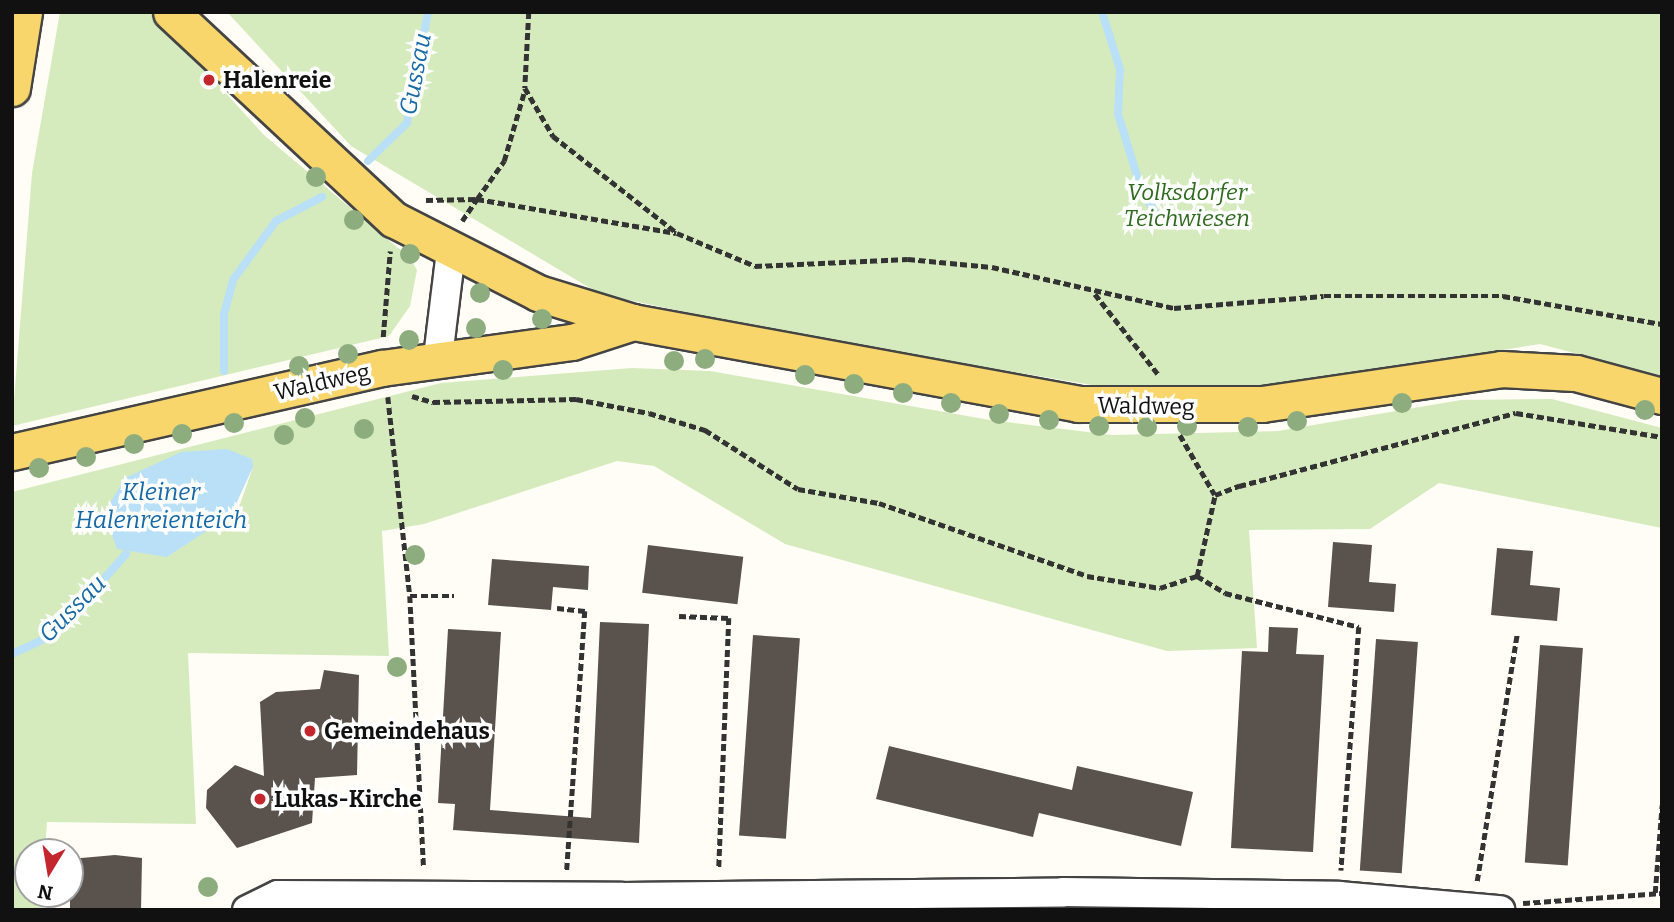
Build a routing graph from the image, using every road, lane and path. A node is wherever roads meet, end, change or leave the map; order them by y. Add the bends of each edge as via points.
1 (24, 12) edge
2 (171, 12) edge
3 (528, 12) edge
4 (12, 88) edge
5 (416, 200) dead end
6 (438, 213) dead end
7 (457, 232) junction
8 (677, 233) junction
9 (1095, 294) junction
10 (633, 322) junction
11 (1662, 324) edge
12 (438, 357) junction
13 (1147, 381) dead end
14 (1662, 396) edge
15 (1168, 409) junction
16 (1662, 437) edge
17 (12, 452) edge
18 (1215, 495) junction
19 (1197, 576) junction
20 (410, 596) junction
21 (454, 596) dead end
22 (557, 608) dead end
23 (679, 616) dead end
24 (1517, 633) dead end
25 (1662, 805) edge
26 (1655, 893) junction
27 (1662, 893) edge
28 (426, 895) junction
29 (1339, 896) junction
30 (565, 897) junction
31 (718, 897) junction
32 (622, 903) edge
33 (1491, 907) edge
34 (247, 910) edge

1 - 4 main road
2 - 7 main road, Waldweg via 319,156 393,219
3 - 8 path via 525,88 544,125
5 - 6 path
7 - 8 path via 477,199
7 - 10 main road, Waldweg via 538,293
7 - 12 street
8 - 9 path via 755,266 908,259 992,267
9 - 11 path via 1174,308 1324,296 1503,296
9 - 13 path via 1156,363 1161,383
10 - 12 main road, Waldweg via 572,342
10 - 15 main road, Waldweg via 1016,397
12 - 17 main road, Waldweg
14 - 15 main road, Waldweg via 1576,373 1501,369 1346,394
15 - 18 path
16 - 18 path via 1516,413 1364,449
18 - 19 path
19 - 20 path via 1160,588 1087,576 878,503 798,489 705,430 649,413 576,400 433,402 386,389
19 - 29 path via 1225,593 1359,627
20 - 21 path
20 - 28 path
22 - 30 path via 585,611
23 - 31 path via 729,618
24 - 33 path
25 - 26 path
26 - 27 path
26 - 33 path
28 - 30 street
28 - 34 street via 278,895
29 - 31 street
29 - 33 street
30 - 32 street
31 - 32 street

